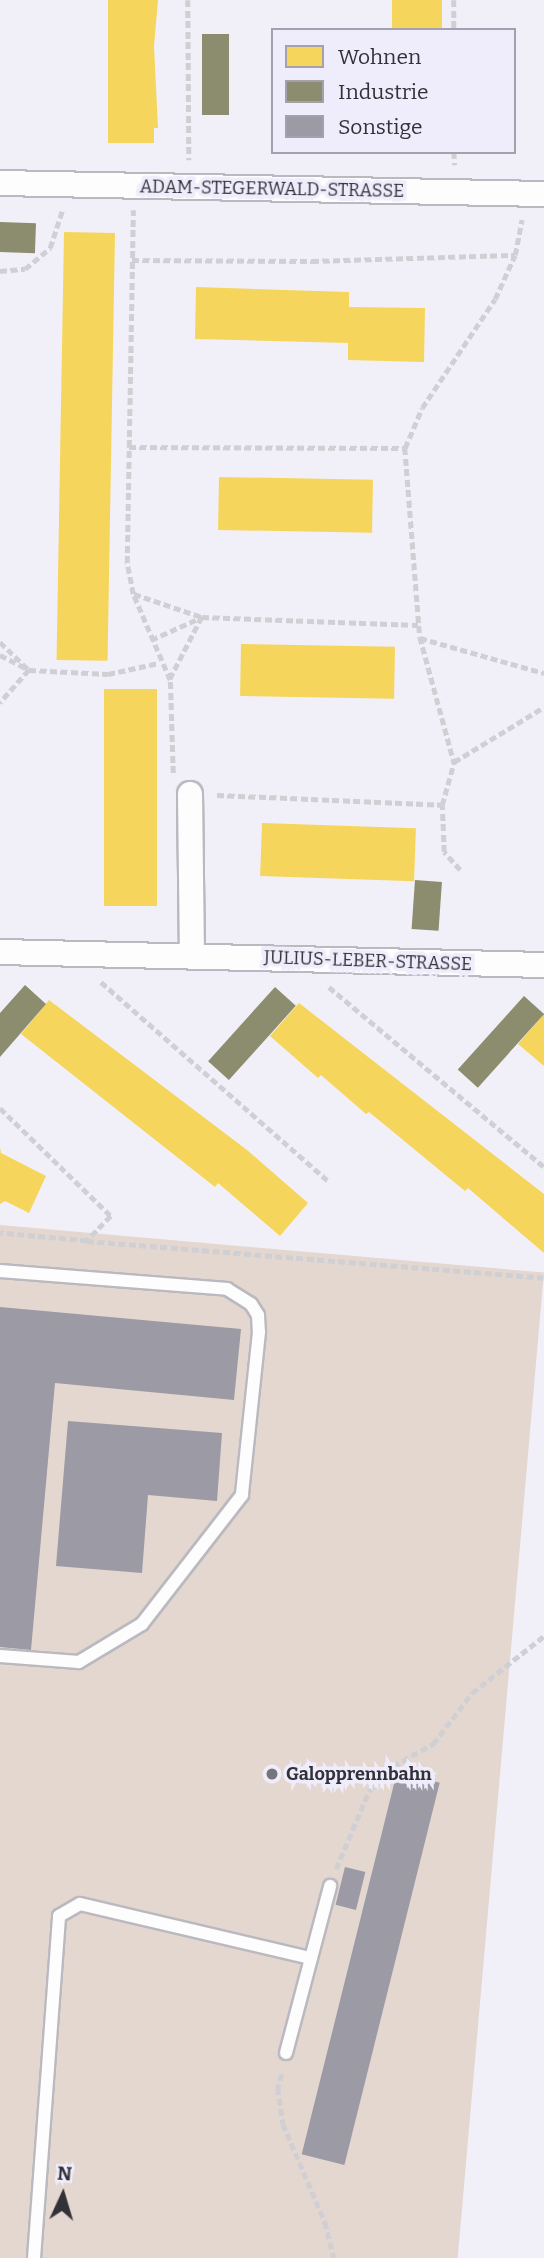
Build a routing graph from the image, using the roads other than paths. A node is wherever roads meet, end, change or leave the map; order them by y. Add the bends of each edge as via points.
1 (0, 183) edge
2 (536, 194) edge
3 (190, 794) road end
4 (0, 951) edge
5 (192, 955) junction
6 (544, 965) edge
7 (0, 1271) edge
8 (0, 1656) edge
9 (330, 1886) road end
10 (311, 1958) junction
11 (286, 2053) road end
12 (34, 2258) edge

1 - 2 street, ADAM-STEGERWALD-STRASSE
3 - 5 street
4 - 5 street, JULIUS-LEBER-STRASSE
5 - 6 street, JULIUS-LEBER-STRASSE
7 - 8 lane via 227,1289 251,1304 259,1332 242,1495 142,1624 79,1662
9 - 10 lane
10 - 11 lane
10 - 12 lane via 80,1904 59,1916

